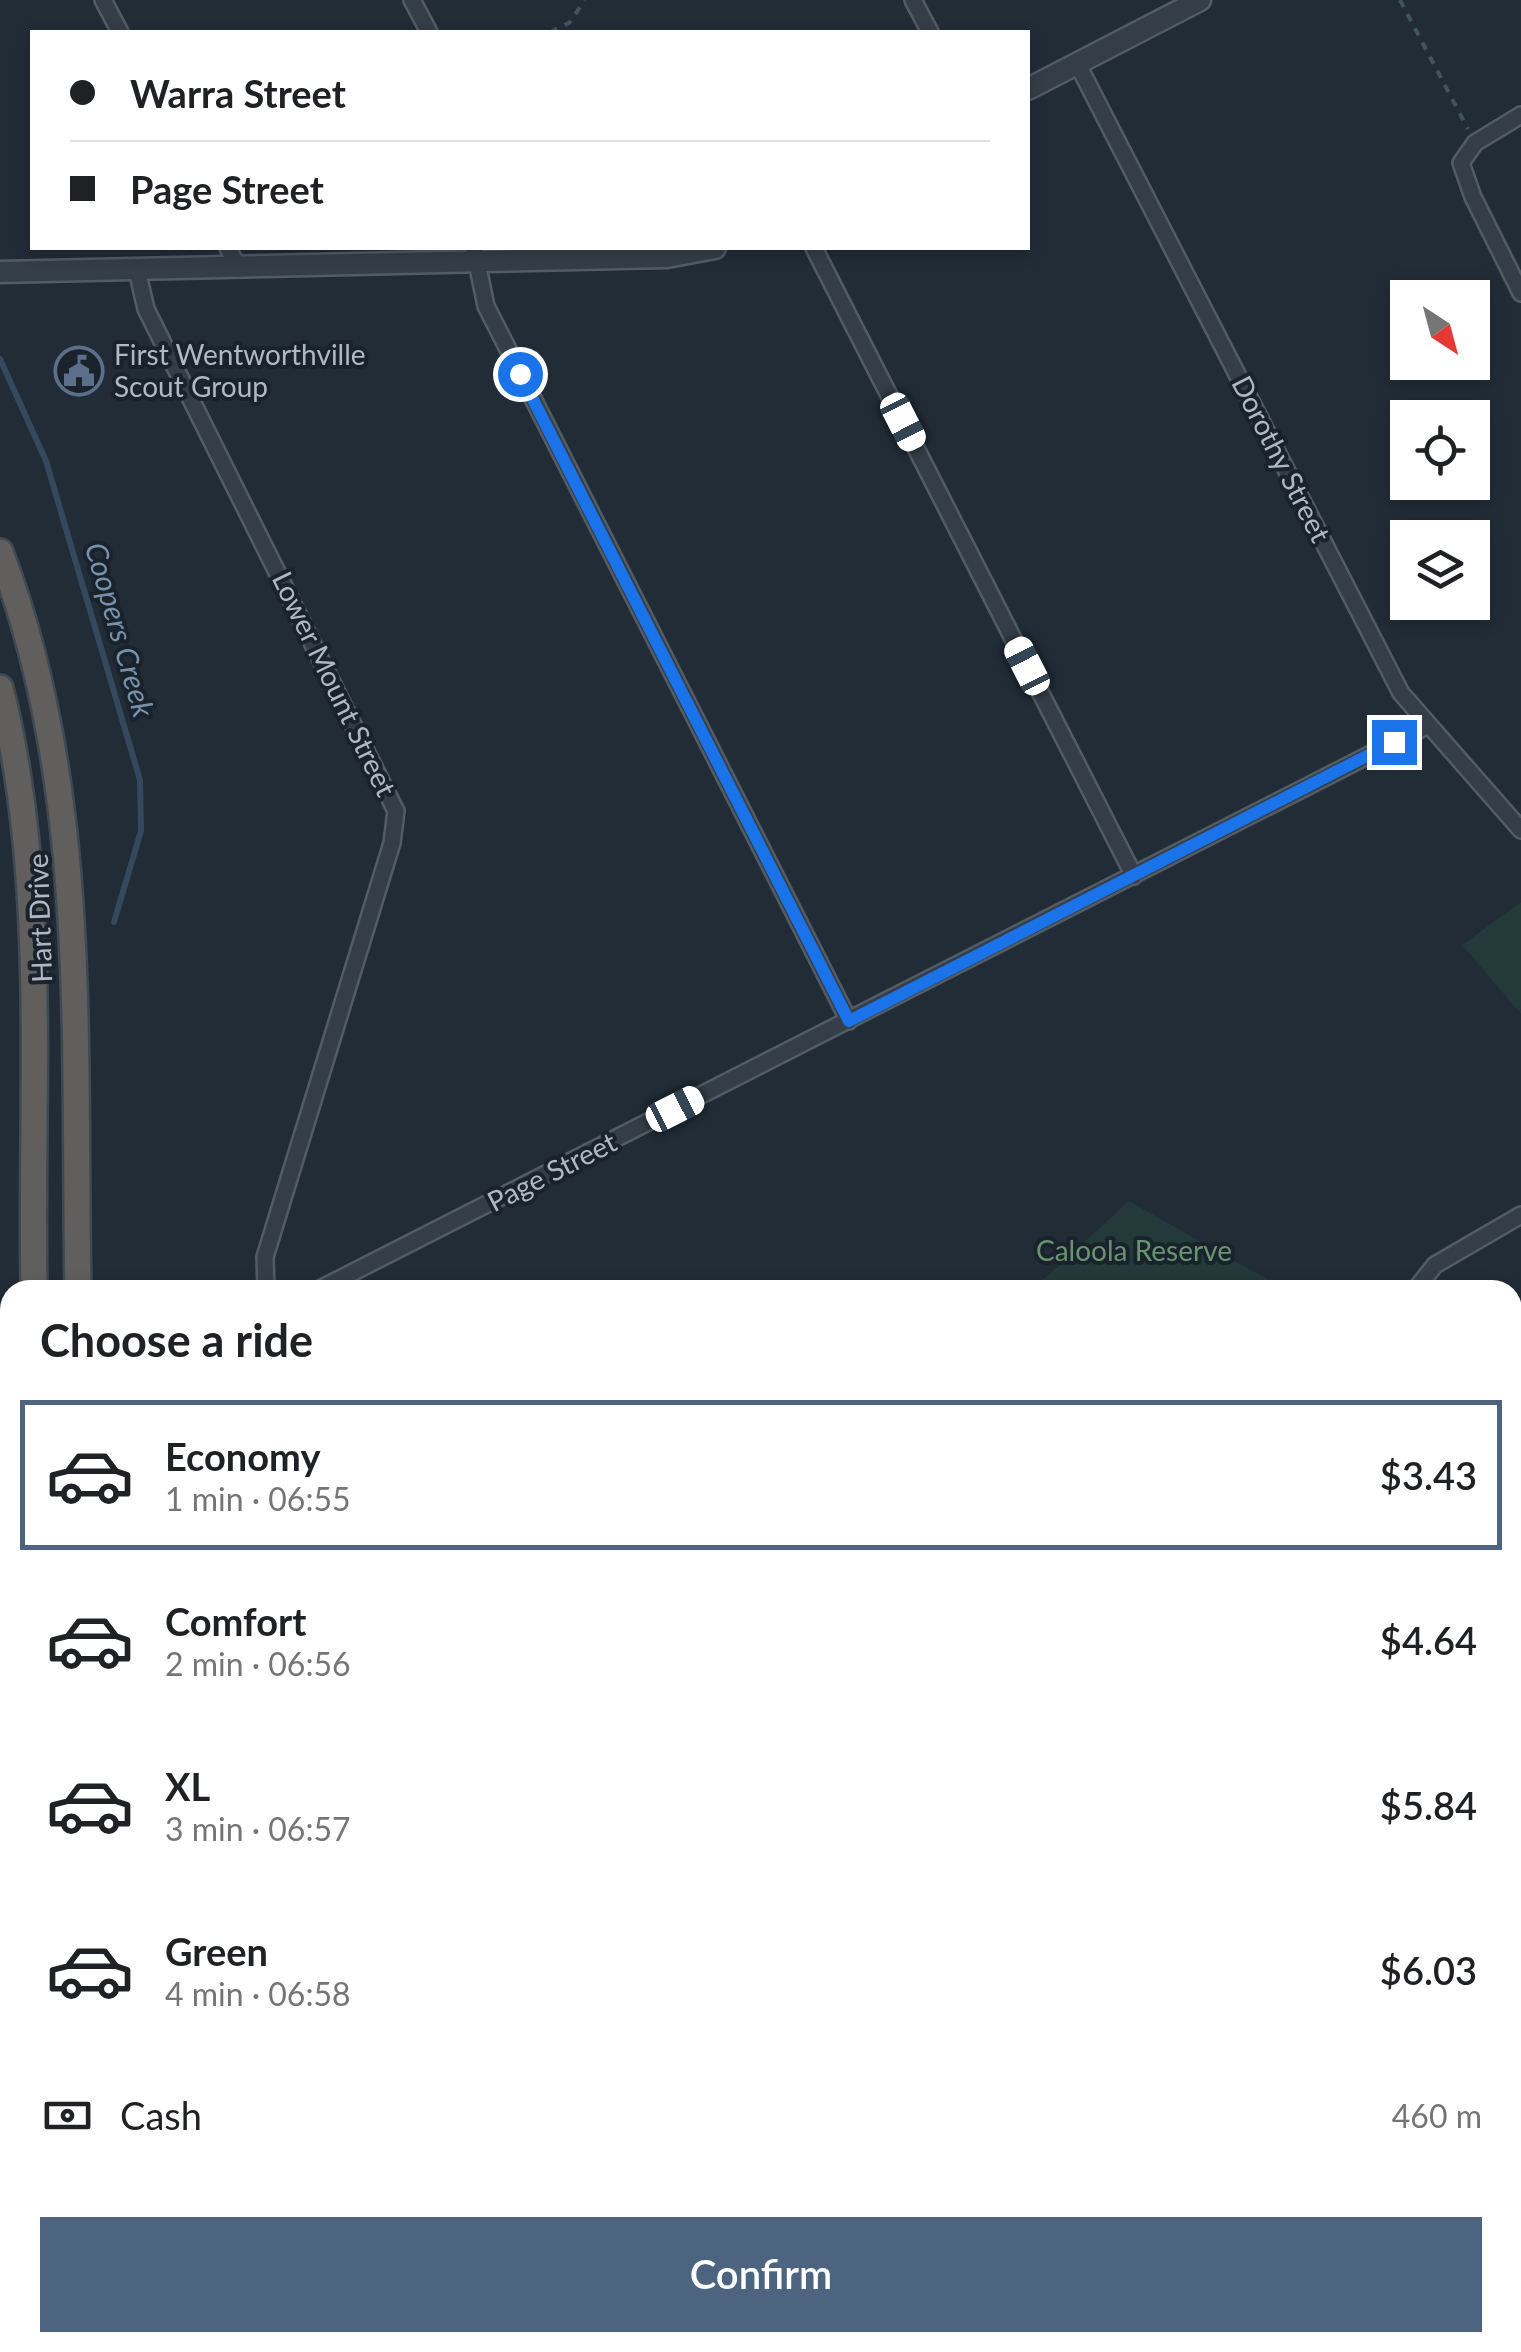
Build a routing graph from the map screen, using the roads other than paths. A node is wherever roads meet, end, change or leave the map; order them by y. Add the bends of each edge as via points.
1 (103, 0) edge
2 (412, 0) edge
3 (913, 0) edge
4 (1200, 0) edge
5 (119, 30) edge
6 (428, 30) edge
7 (929, 30) edge
8 (1078, 63) junction
9 (1030, 88) edge
10 (1521, 114) edge
11 (229, 250) edge
12 (704, 250) edge
13 (815, 250) edge
14 (474, 254) edge
15 (240, 269) junction
16 (136, 270) junction
17 (0, 272) edge
18 (1521, 293) edge
19 (0, 552) edge
20 (0, 688) edge
21 (1426, 726) junction
22 (1521, 830) edge
23 (1134, 876) junction
24 (849, 1021) junction
25 (1521, 1214) edge
26 (34, 1280) edge
27 (78, 1280) edge
28 (266, 1280) edge
29 (338, 1280) edge
30 (1423, 1280) edge

1 - 5 street
2 - 6 street
3 - 7 street
4 - 8 street
8 - 9 street
8 - 21 street, Dorothy Street via 1401,693
10 - 18 street via 1475,143 1461,163
11 - 15 street
12 - 14 street via 667,257
13 - 23 street
14 - 15 street
14 - 24 street via 486,306
15 - 16 street
16 - 17 street
16 - 28 street, Lower Mount Street via 146,309 396,810 392,843 265,1256
19 - 27 highway, Hart Drive via 42,684 67,830
20 - 26 highway, Hart Drive via 22,814 29,911
21 - 22 street, Dorothy Street
21 - 23 street, Page Street
23 - 24 street, Page Street
24 - 29 street, Page Street
25 - 30 street via 1435,1266

